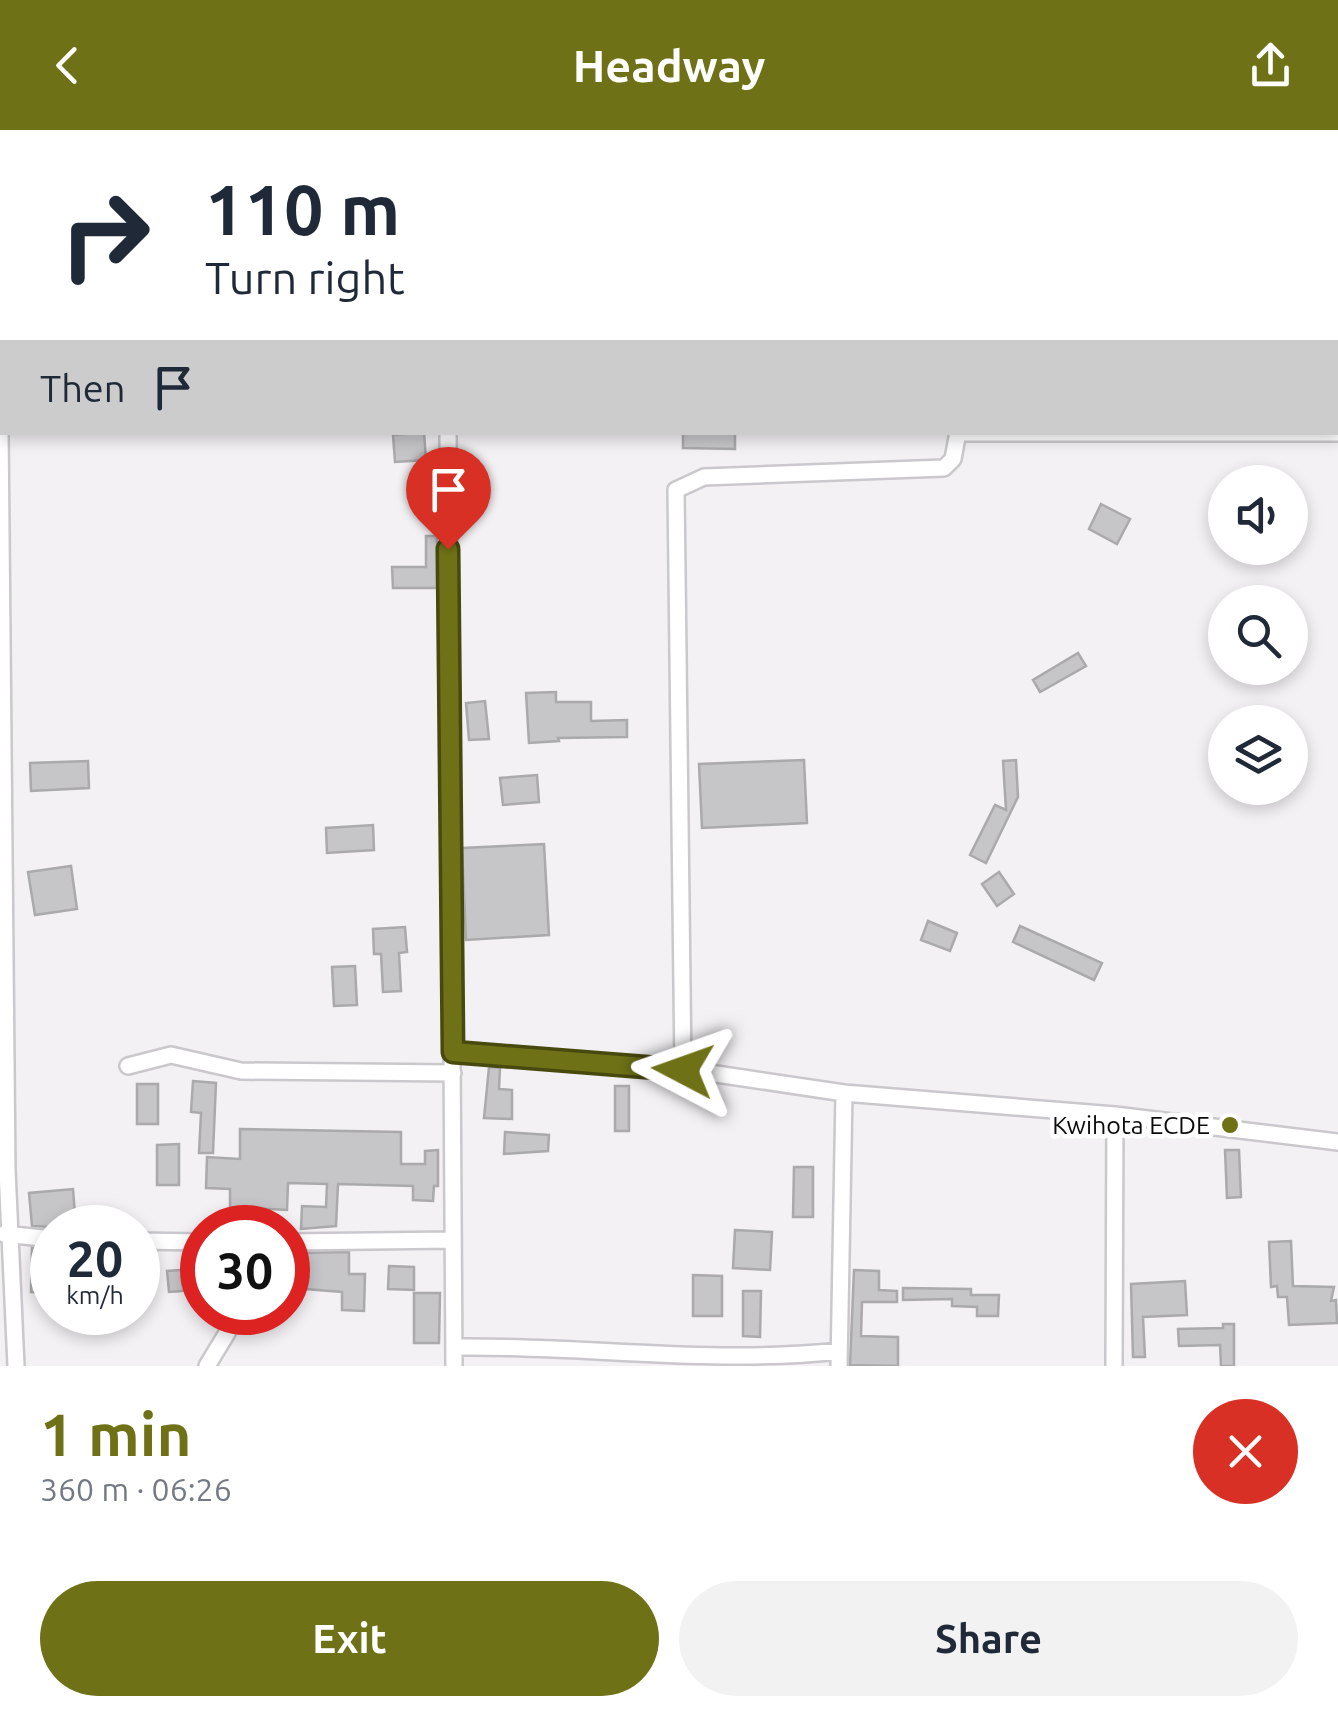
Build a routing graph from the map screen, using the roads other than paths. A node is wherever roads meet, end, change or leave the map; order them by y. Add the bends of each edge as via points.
1 (0, 435) edge
2 (448, 435) edge
3 (958, 435) edge
4 (1, 522) edge
5 (1, 624) edge
6 (2, 926) edge
7 (4, 1032) edge
8 (453, 1052) junction
9 (128, 1066) dead end
10 (683, 1070) junction
11 (453, 1073) junction
12 (844, 1093) junction
13 (1114, 1116) junction
14 (4, 1128) edge
15 (1338, 1142) edge
16 (5, 1234) edge
17 (30, 1237) edge
18 (453, 1240) junction
19 (310, 1242) edge
20 (226, 1335) edge
21 (454, 1347) junction
22 (839, 1358) edge
23 (16, 1366) edge
24 (207, 1366) edge
25 (454, 1366) edge
26 (1114, 1366) edge

1 - 4 street
2 - 8 street
3 - 10 street via 954,458 944,468 704,477 676,490
4 - 5 street
5 - 6 street
6 - 7 street
7 - 14 street
8 - 10 street
8 - 11 street
9 - 11 street via 171,1055 241,1071
10 - 12 street
11 - 18 street
12 - 13 street
12 - 22 street
13 - 15 street
13 - 26 street
14 - 16 street
16 - 17 street
16 - 23 street
18 - 19 street
18 - 21 street
20 - 24 street
21 - 22 street
21 - 25 street

